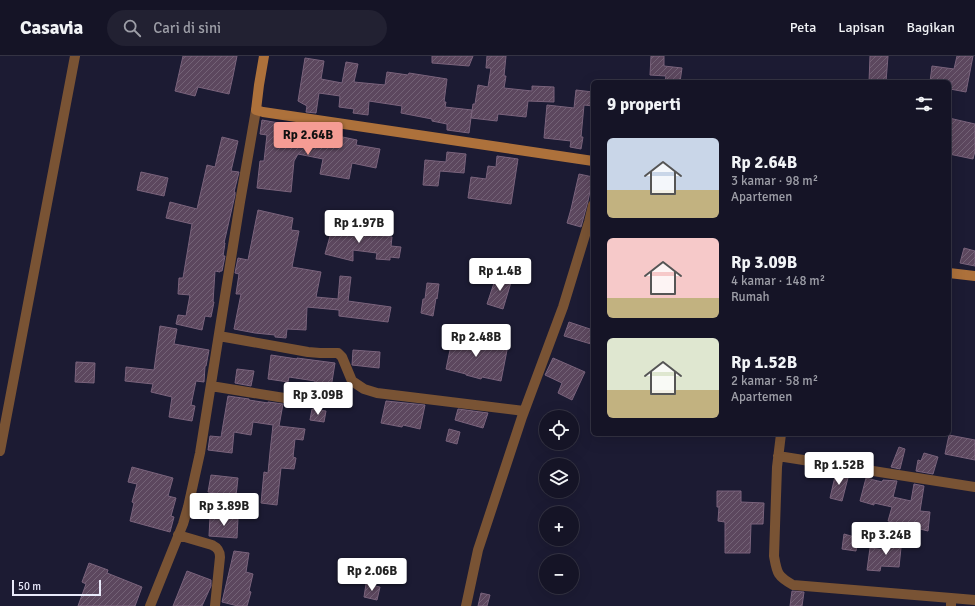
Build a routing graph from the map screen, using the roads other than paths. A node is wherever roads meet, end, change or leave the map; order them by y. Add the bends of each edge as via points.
1 (75, 56) edge
2 (264, 56) edge
3 (256, 110) junction
4 (591, 161) edge
5 (591, 214) edge
6 (951, 273) edge
7 (975, 276) edge
8 (219, 336) junction
9 (211, 386) junction
10 (309, 402) dead end
11 (524, 411) junction
12 (781, 436) edge
13 (0, 451) edge
14 (778, 456) junction
15 (975, 487) edge
16 (178, 535) junction
17 (975, 600) edge
18 (951, 602) edge
19 (150, 606) edge
20 (215, 606) edge
21 (466, 606) edge

1 - 13 street
2 - 3 street
3 - 4 street
3 - 8 street
5 - 11 street via 563,307
6 - 7 street
8 - 9 street
8 - 11 street via 308,352 338,353 352,380 364,389
9 - 10 street
9 - 16 street via 192,491
11 - 21 street via 478,550
12 - 14 street
14 - 15 street
14 - 18 street via 774,556 776,570 782,579 793,585
16 - 19 street
16 - 20 street via 212,545 219,550
17 - 18 street

